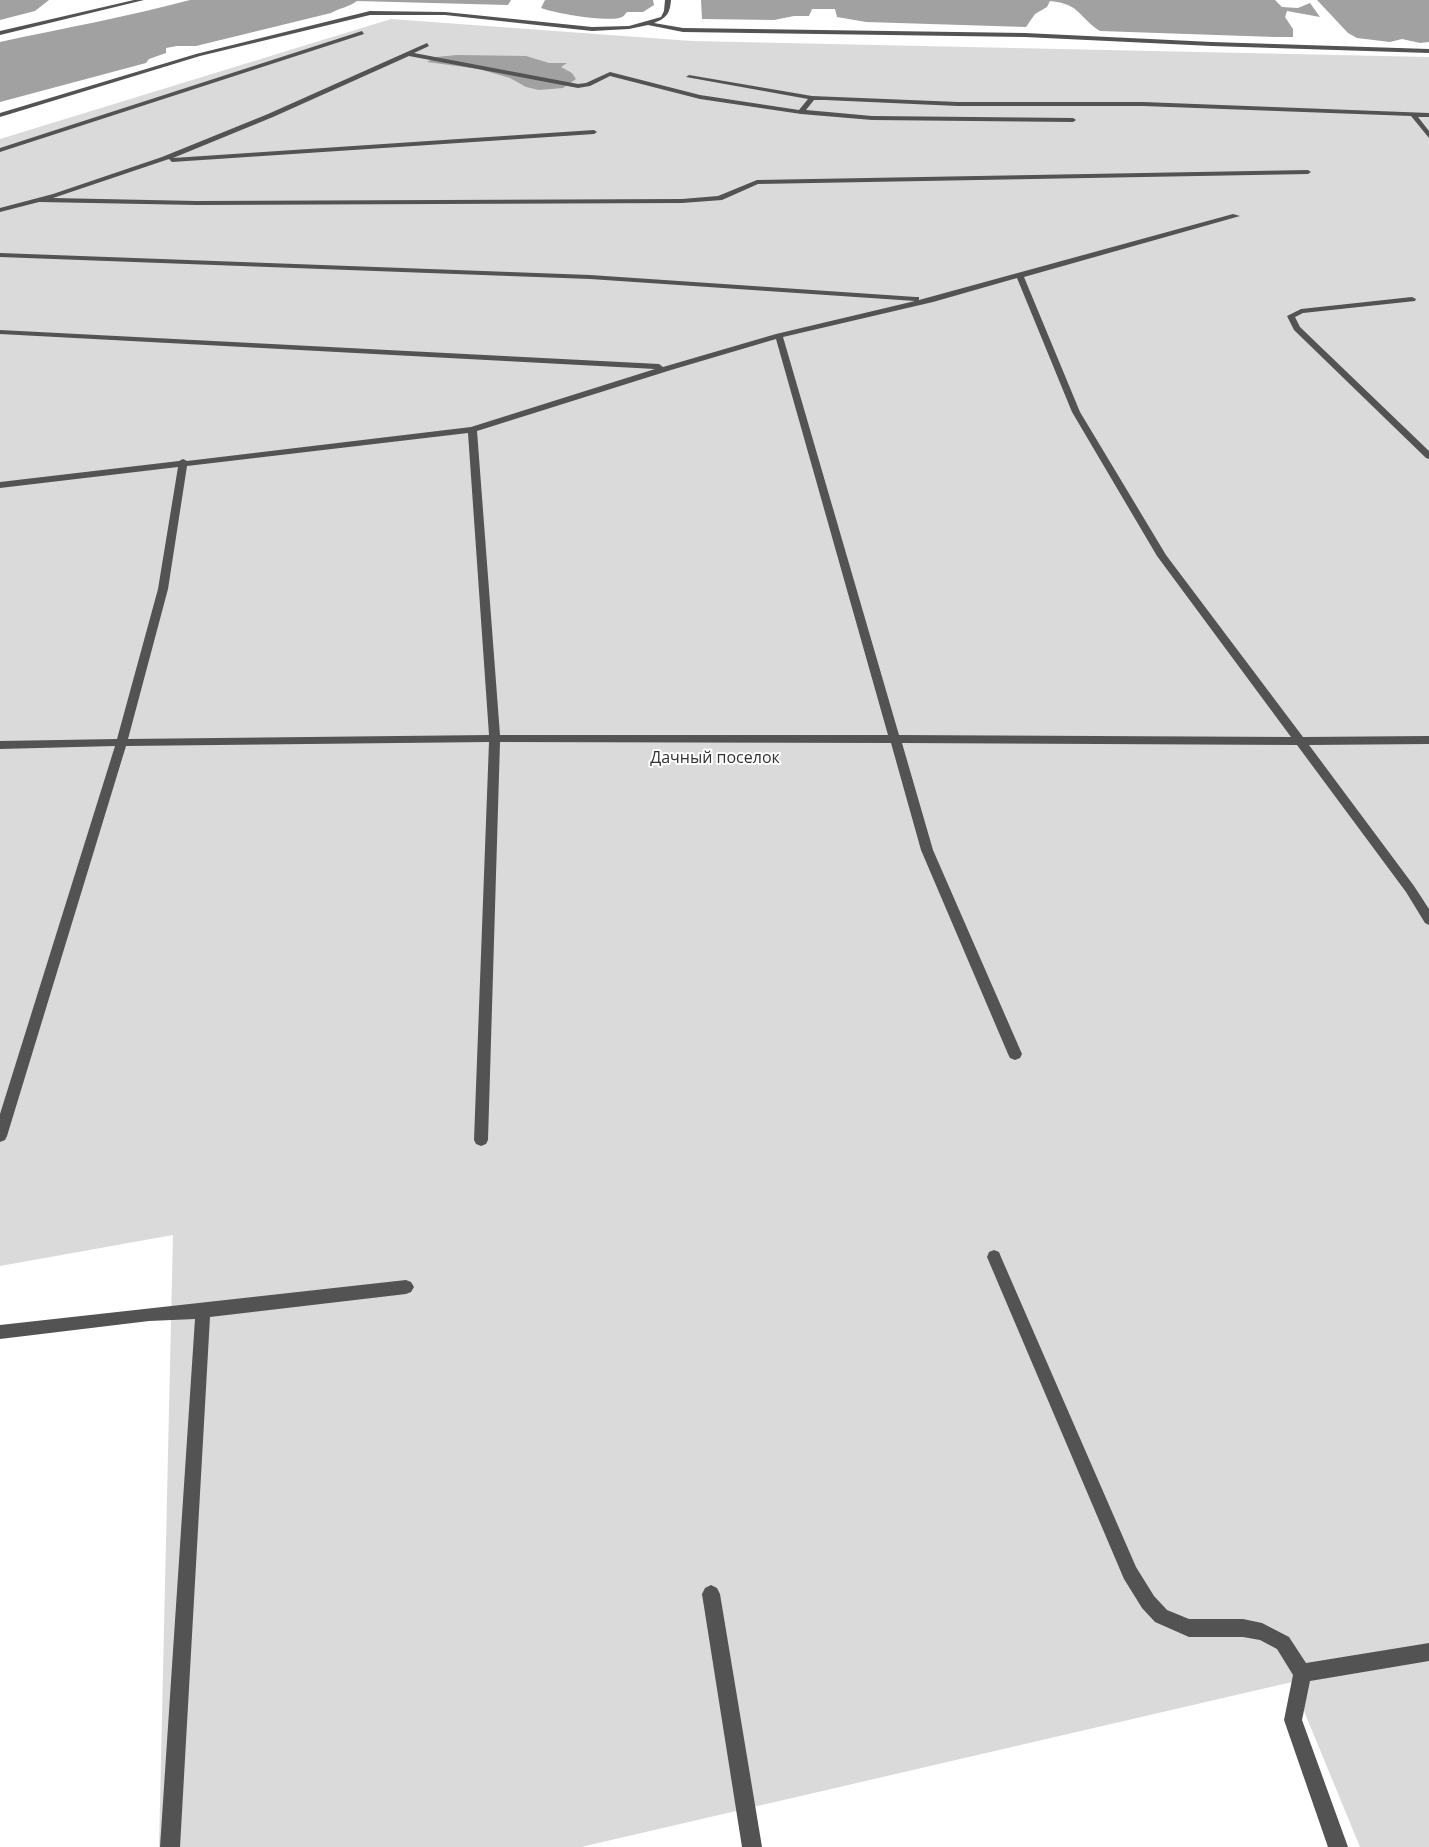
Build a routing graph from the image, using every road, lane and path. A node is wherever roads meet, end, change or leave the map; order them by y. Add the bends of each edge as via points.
1 (141, 0) edge
2 (668, 0) edge
3 (650, 24) junction
4 (0, 33) edge
5 (362, 33) dead end
6 (427, 45) dead end
7 (1429, 51) edge
8 (409, 54) junction
9 (689, 77) dead end
10 (812, 98) junction
11 (801, 112) junction
12 (1413, 114) junction
13 (1429, 115) edge
14 (0, 116) edge
15 (1073, 120) dead end
16 (594, 132) dead end
17 (1429, 136) edge
18 (0, 150) edge
19 (162, 161) junction
20 (1308, 172) dead end
21 (40, 200) junction
22 (0, 210) edge
23 (1236, 216) dead end
24 (0, 255) edge
25 (1020, 276) junction
26 (1412, 299) dead end
27 (930, 300) junction
28 (0, 332) edge
29 (779, 336) junction
30 (668, 368) junction
31 (472, 430) junction
32 (1429, 456) edge
33 (183, 462) junction
34 (0, 485) edge
35 (894, 739) junction
36 (495, 740) junction
37 (1429, 740) edge
38 (122, 742) junction
39 (1302, 742) junction
40 (0, 745) edge
41 (1429, 920) edge
42 (1015, 1054) dead end
43 (0, 1136) edge
44 (481, 1140) dead end
45 (994, 1256) dead end
46 (406, 1287) dead end
47 (203, 1311) junction
48 (0, 1332) edge
49 (710, 1594) dead end
50 (1429, 1652) edge
51 (1302, 1673) junction
52 (170, 1847) edge
53 (752, 1847) edge
54 (1338, 1847) edge

1 - 4 street
2 - 3 street via 663,18
3 - 7 street via 684,30 1025,35
3 - 14 street via 615,29 455,14 370,13 198,55
5 - 18 street
6 - 8 street
8 - 11 street via 578,86 591,85 603,75 610,74 700,97
8 - 19 street
9 - 10 street
10 - 11 street
10 - 12 street via 958,104 1143,104
11 - 15 street via 872,118
12 - 13 street
12 - 17 street
16 - 19 street
19 - 21 street
20 - 21 street via 758,182 719,198 682,200
21 - 22 street
23 - 25 street
24 - 27 street via 590,277
25 - 27 street
25 - 39 street via 1076,412 1125,496 1162,556
26 - 32 street via 1301,311 1291,316 1297,328
27 - 29 street
28 - 30 street
29 - 30 street
29 - 35 street
30 - 31 street
31 - 33 street
31 - 36 street
33 - 34 street
33 - 38 street via 163,589
35 - 36 street
35 - 39 street
35 - 42 street via 926,850
36 - 38 street
36 - 44 street
37 - 39 street
38 - 40 street
38 - 43 street
39 - 41 street
45 - 51 street via 1130,1573 1148,1602 1161,1616 1189,1628 1243,1628 1262,1632 1283,1643
46 - 47 street
47 - 48 street via 149,1314
47 - 52 street
49 - 53 street
50 - 51 street
51 - 54 street via 1293,1720

